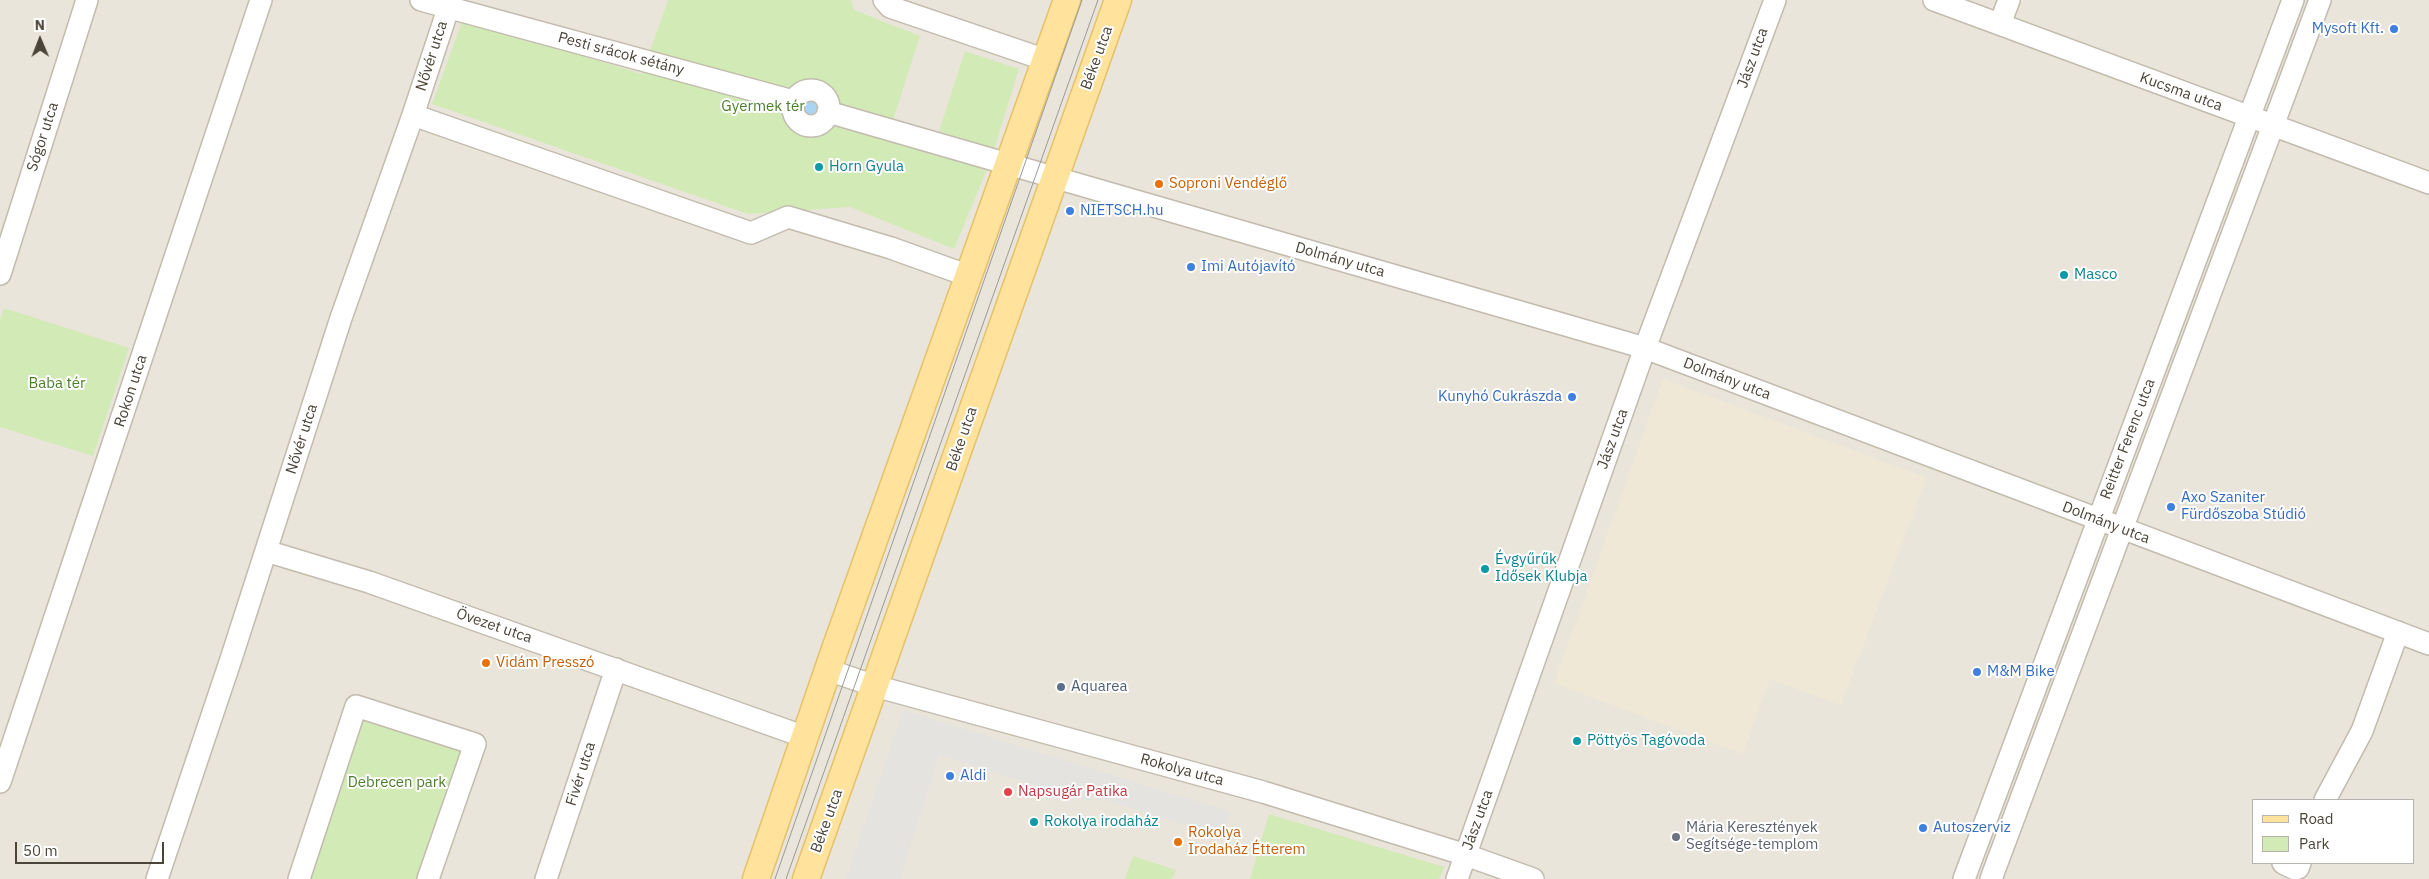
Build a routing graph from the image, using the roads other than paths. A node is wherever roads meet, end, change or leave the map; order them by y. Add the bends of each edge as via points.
1 (86, 0) edge
2 (261, 0) edge
3 (421, 0) edge
4 (884, 0) edge
5 (1067, 0) edge
6 (1118, 0) edge
7 (1775, 0) edge
8 (1934, 0) edge
9 (2009, 0) edge
10 (2293, 0) edge
11 (2320, 0) edge
12 (450, 4) edge
13 (2000, 24) junction
14 (1046, 60) junction
15 (413, 116) junction
16 (2250, 117) junction
17 (2274, 125) junction
18 (1009, 163) junction
19 (1054, 178) junction
20 (2429, 183) edge
21 (0, 274) edge
22 (969, 276) junction
23 (1645, 348) junction
24 (2097, 519) junction
25 (2121, 529) junction
26 (266, 551) junction
27 (2398, 632) junction
28 (2429, 644) edge
29 (616, 669) junction
30 (828, 670) junction
31 (875, 686) junction
32 (805, 737) junction
33 (0, 782) edge
34 (2326, 799) edge
35 (1466, 854) junction
36 (2285, 864) edge
37 (2300, 864) edge
38 (156, 879) edge
39 (299, 879) edge
40 (428, 879) edge
41 (546, 879) edge
42 (756, 879) edge
43 (806, 879) edge
44 (1457, 879) edge
45 (1533, 879) edge
46 (1964, 879) edge
47 (1991, 879) edge

1 - 21 street, Sógor utca
2 - 33 street, Rokon utca
3 - 12 street, Pesti srácok sétány
4 - 14 street via 890,6
5 - 14 main road
6 - 19 main road, Béke utca
7 - 23 street, Jász utca
8 - 13 street, Kucsma utca
9 - 13 street
10 - 16 street, Reitter Ferenc utca
11 - 17 street, Reitter Ferenc utca
12 - 15 street, Nővér utca
12 - 18 street, Pesti srácok sétány via 794,101 801,92 818,91 828,102 828,112
13 - 16 street, Kucsma utca
14 - 18 main road
15 - 22 street via 751,233 788,217
15 - 26 street, Nővér utca via 341,318
16 - 17 street, Kucsma utca
16 - 24 street, Reitter Ferenc utca
17 - 20 street, Kucsma utca
17 - 25 street, Reitter Ferenc utca
18 - 19 street, Dolmány utca
18 - 22 main road
19 - 23 street, Dolmány utca
19 - 31 main road, Béke utca
22 - 30 main road
23 - 24 street, Dolmány utca
23 - 35 street, Jász utca
24 - 25 street, Dolmány utca
24 - 46 street, Reitter Ferenc utca
25 - 27 street, Dolmány utca
25 - 47 street, Reitter Ferenc utca
26 - 29 street, Övezet utca via 369,582
26 - 38 street, Nővér utca
27 - 28 street, Dolmány utca
27 - 34 street via 2362,731
29 - 32 street, Övezet utca
29 - 41 street, Fivér utca
30 - 31 street, Rokolya utca
30 - 32 main road
31 - 35 street, Rokolya utca via 1263,792
31 - 43 main road, Béke utca
32 - 42 main road
35 - 44 street, Jász utca
35 - 45 street, Rokolya utca
36 - 37 street via 2295,869
39 - 40 street via 356,706 475,744

